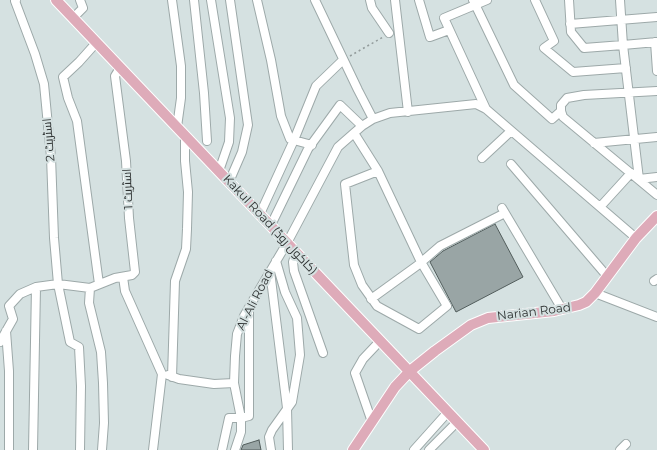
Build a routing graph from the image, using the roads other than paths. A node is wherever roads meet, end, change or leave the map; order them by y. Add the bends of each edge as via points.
1 (16, 0) edge
2 (56, 0) edge
3 (80, 0) edge
4 (172, 0) edge
5 (194, 0) edge
6 (211, 0) edge
7 (230, 0) edge
8 (258, 0) edge
9 (315, 0) edge
10 (370, 0) edge
11 (395, 0) edge
12 (419, 0) edge
13 (487, 0) edge
14 (535, 0) edge
15 (569, 0) edge
16 (620, 0) edge
17 (474, 2) edge
18 (657, 17) edge
19 (73, 18) junction
20 (621, 20) junction
21 (570, 24) junction
22 (449, 30) junction
23 (389, 33) road end
24 (656, 42) edge
25 (96, 43) junction
26 (623, 45) junction
27 (343, 60) junction
28 (120, 68) junction
29 (626, 68) junction
30 (657, 71) edge
31 (657, 91) edge
32 (629, 93) junction
33 (486, 109) junction
34 (561, 111) junction
35 (408, 112) junction
36 (373, 119) junction
37 (362, 126) junction
38 (177, 127) junction
39 (511, 131) junction
40 (354, 133) junction
41 (185, 135) junction
42 (657, 137) edge
43 (634, 139) junction
44 (207, 140) dead end
45 (294, 140) junction
46 (594, 142) junction
47 (312, 145) junction
48 (482, 158) dead end
49 (511, 164) dead end
50 (219, 171) junction
51 (378, 171) junction
52 (631, 173) junction
53 (657, 177) edge
54 (639, 179) junction
55 (229, 182) junction
56 (657, 195) edge
57 (600, 207) junction
58 (260, 214) junction
59 (657, 216) edge
60 (271, 225) junction
61 (636, 238) junction
62 (287, 243) junction
63 (296, 252) junction
64 (276, 261) junction
65 (421, 262) junction
66 (270, 271) junction
67 (608, 276) junction
68 (123, 277) junction
69 (58, 284) junction
70 (99, 284) junction
71 (36, 287) junction
72 (90, 288) junction
73 (595, 293) junction
74 (371, 299) junction
75 (249, 307) junction
76 (562, 309) junction
77 (657, 317) edge
78 (6, 330) junction
79 (380, 340) junction
80 (0, 342) edge
81 (322, 353) dead end
82 (410, 371) junction
83 (162, 374) junction
84 (172, 377) junction
85 (234, 383) junction
86 (287, 411) junction
87 (448, 412) junction
88 (241, 418) junction
89 (372, 422) junction
90 (457, 422) junction
91 (626, 444) dead end
92 (9, 450) edge
93 (33, 450) edge
94 (80, 450) edge
95 (102, 450) edge
96 (153, 450) edge
97 (222, 450) edge
98 (235, 450) edge
99 (270, 450) edge
100 (288, 450) edge
101 (353, 450) edge
102 (414, 450) edge
103 (429, 450) edge
104 (484, 450) edge
105 (620, 450) edge

1 - 69 street, اسٹریٹ 2 via 44,84
2 - 19 main road, Kakul Road (کاکول روڈ)
3 - 19 street via 83,8
4 - 38 street via 181,66 182,98
5 - 44 street
6 - 50 street via 230,118 229,142
7 - 55 street via 248,125 242,152
8 - 45 street via 281,116 290,139
9 - 27 street
10 - 23 street via 372,8
11 - 35 street
12 - 22 street via 430,37
13 - 17 street
14 - 29 street via 554,41 544,48 573,72
15 - 21 street
16 - 20 street
17 - 22 street via 444,18
17 - 34 street via 514,85 552,119
18 - 20 street
19 - 25 main road, Kakul Road (کاکول روڈ)
20 - 21 street
20 - 26 street
21 - 26 street via 571,32 584,48
22 - 33 street
24 - 26 street
24 - 30 street
25 - 28 main road, Kakul Road (کاکول روڈ)
25 - 70 street via 63,77 77,121
26 - 29 street
27 - 36 street
27 - 45 street via 316,86
28 - 38 main road, Kakul Road (کاکول روڈ)
28 - 68 street, اسٹریٹ 1 via 115,76 126,161 135,272
29 - 32 street
31 - 32 street
32 - 34 street via 567,98 561,105
32 - 43 street
33 - 35 street, Al-Ali Road via 476,104
33 - 39 street
34 - 46 street via 563,117
35 - 36 street, Al-Ali Road
36 - 37 street, Al-Ali Road
37 - 40 street, Al-Ali Road
37 - 47 street via 340,105
38 - 41 main road, Kakul Road (کاکول روڈ)
39 - 48 street
39 - 57 street
40 - 51 street
40 - 62 street, Al-Ali Road via 338,147
41 - 50 main road, Kakul Road (کاکول روڈ)
41 - 84 street via 188,192 186,249 175,281
42 - 43 street
43 - 46 street
43 - 54 street
45 - 47 street
45 - 58 street
46 - 52 street
47 - 60 street
49 - 67 street
50 - 55 main road, Kakul Road (کاکول روڈ)
51 - 65 street
51 - 74 street via 345,184 354,265
52 - 54 street
52 - 57 street
53 - 54 street
54 - 56 street
55 - 58 main road, Kakul Road (کاکول روڈ)
57 - 61 street
58 - 60 main road, Kakul Road (کاکول روڈ)
59 - 61 main road, Narian Road
60 - 62 main road, Kakul Road (کاکول روڈ)
61 - 67 main road, Narian Road
62 - 63 main road, Kakul Road (کاکول روڈ)
62 - 64 street, Al-Ali Road
63 - 79 main road, Kakul Road (کاکول روڈ)
63 - 81 street via 294,271
64 - 66 street, Al-Ali Road
64 - 86 street via 285,292 297,318 300,355 292,402
65 - 74 street
65 - 74 street via 447,306 419,329 377,306
65 - 76 street via 440,246 503,210
66 - 75 street, Al-Ali Road
66 - 86 street
67 - 73 main road, Narian Road
68 - 70 street, اسٹریٹ 1
68 - 83 street via 125,291
69 - 71 street
69 - 72 street
69 - 94 street, اسٹریٹ 2 via 70,342 79,347
70 - 72 street, اسٹریٹ 1
71 - 78 street via 20,294 9,306 13,318
71 - 93 street
72 - 95 street via 89,303 101,352 104,423
73 - 76 main road, Narian Road via 586,302
73 - 77 street
75 - 85 street, Al-Ali Road via 237,334
75 - 88 street via 249,416
76 - 82 main road, Narian Road via 492,317 480,321 440,347
78 - 80 street
78 - 92 street
79 - 82 main road, Kakul Road (کاکول روڈ)
79 - 89 street via 363,359 355,373
82 - 87 main road, Kakul Road (کاکول روڈ)
82 - 89 main road, Narian Road via 395,387
83 - 84 street
83 - 96 street
84 - 85 street via 214,384
85 - 88 street, Al-Ali Road
86 - 99 street via 272,430 269,437
86 - 100 street
87 - 90 main road, Kakul Road (کاکول روڈ)
87 - 102 street
88 - 97 street via 228,418
88 - 98 street, Al-Ali Road via 241,432
89 - 101 main road, Narian Road
90 - 103 street
90 - 104 main road, Kakul Road (کاکول روڈ)
91 - 105 street

